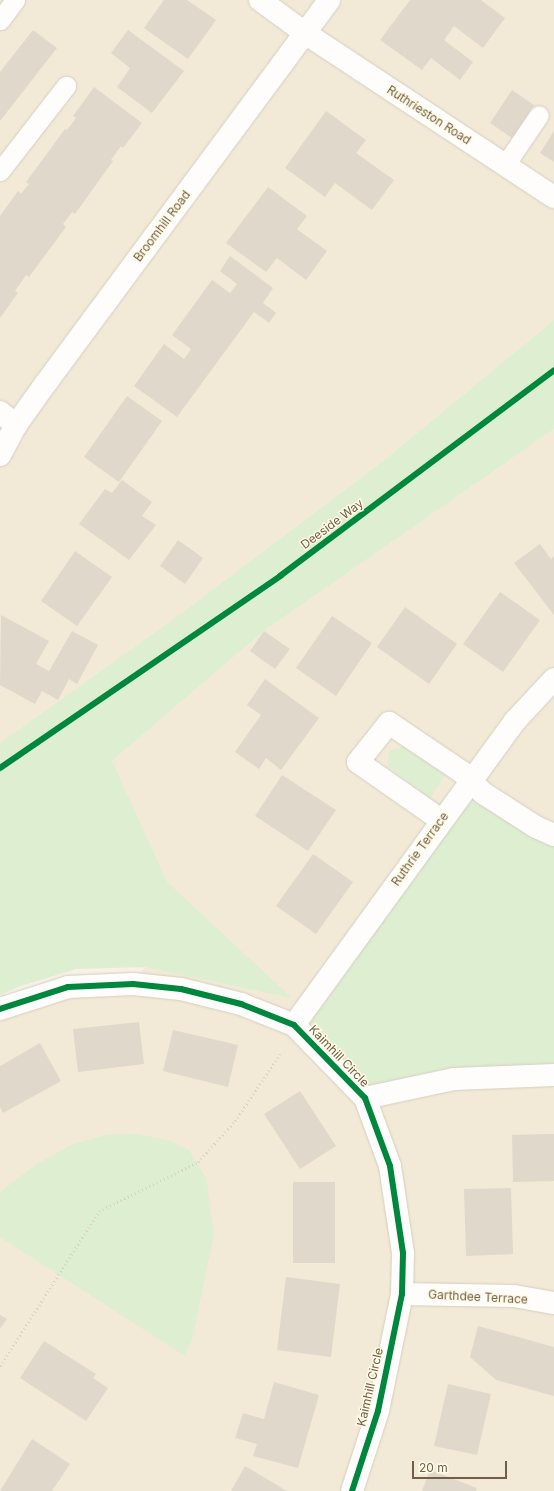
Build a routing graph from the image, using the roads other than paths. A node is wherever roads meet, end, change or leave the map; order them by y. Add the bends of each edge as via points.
1 (15, 0) edge
2 (260, 0) edge
3 (329, 0) edge
4 (0, 20) edge
5 (305, 33) junction
6 (66, 86) dead end
7 (539, 114) dead end
8 (505, 165) junction
9 (0, 171) edge
10 (554, 196) edge
11 (8, 419) edge
12 (0, 455) edge
13 (554, 680) edge
14 (471, 780) junction
15 (441, 820) junction
16 (554, 835) edge
17 (0, 1010) edge
18 (294, 1025) junction
19 (554, 1075) edge
20 (365, 1098) junction
21 (402, 1294) junction
22 (554, 1303) edge
23 (352, 1491) edge

1 - 4 lane
2 - 5 street, Ruthrieston Road
3 - 5 street, Broomhill Road
5 - 8 street, Ruthrieston Road
5 - 11 street, Broomhill Road
6 - 9 lane
7 - 8 lane
8 - 10 street, Ruthrieston Road
11 - 12 street, Broomhill Road
13 - 14 street, Ruthrie Terrace via 515,721
14 - 15 street, Ruthrie Terrace
14 - 15 street via 389,723 358,762
14 - 16 street via 483,793 536,827
15 - 18 street, Ruthrie Terrace
17 - 18 street, Kaimhill Circle via 68,987 133,984 182,989 241,1004
18 - 20 street, Kaimhill Circle
19 - 20 street via 454,1079
20 - 21 street, Kaimhill Circle via 390,1166 403,1253
21 - 22 street, Garthdee Terrace via 514,1296
21 - 23 street, Kaimhill Circle via 378,1411

